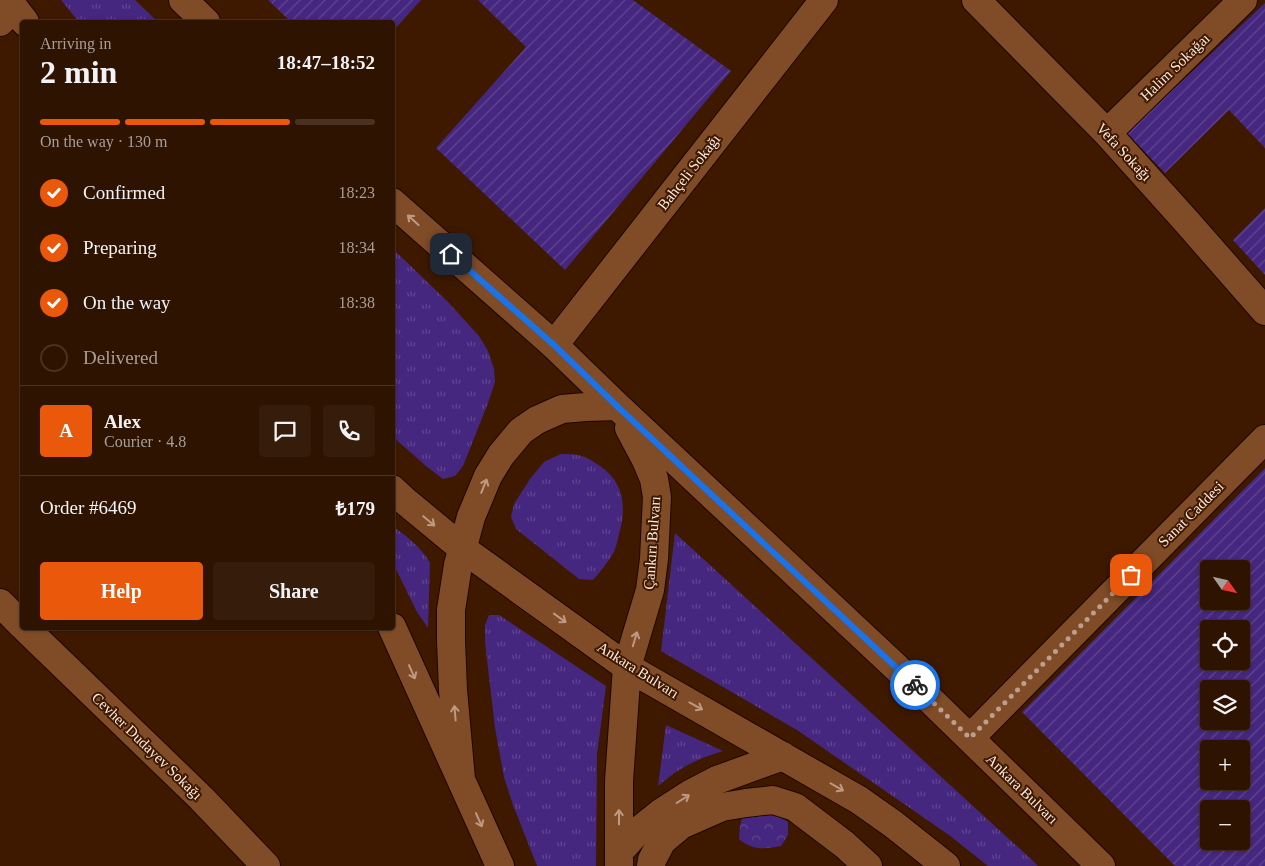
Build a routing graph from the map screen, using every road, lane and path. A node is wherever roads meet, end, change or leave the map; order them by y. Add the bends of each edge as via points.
1 (183, 0) edge
2 (824, 0) edge
3 (976, 0) edge
4 (1243, 0) edge
5 (204, 20) edge
6 (1107, 133) junction
7 (395, 205) edge
8 (1265, 310) edge
9 (554, 345) junction
10 (617, 406) junction
11 (1265, 439) edge
12 (395, 492) edge
13 (463, 549) junction
14 (0, 603) edge
15 (20, 623) edge
16 (27, 630) edge
17 (393, 630) edge
18 (627, 667) junction
19 (970, 738) junction
20 (783, 756) junction
21 (461, 779) junction
22 (619, 859) edge
23 (266, 866) edge
24 (500, 866) edge
25 (651, 866) edge
26 (868, 866) edge
27 (946, 866) edge
28 (1101, 866) edge

1 - 5 main road
2 - 9 main road, Bahçeli Sokağı
3 - 6 main road, Vefa Sokağı
4 - 6 main road, Halim Sokağaı
6 - 8 main road, Vefa Sokağı
9 -> 7 main road, Ankara Bulvarı
9 - 10 main road, Ankara Bulvarı
13 -> 10 main road via 471,517 488,476 521,431 562,409
18 -> 10 main road, Çankırı Bulvarı via 650,590 657,497 646,460
10 - 19 main road, Ankara Bulvarı
11 - 19 main road, Sanat Caddesi
12 -> 13 main road, Ankara Bulvarı
13 -> 18 main road, Ankara Bulvarı
21 -> 13 main road via 450,640 451,610
14 - 15 main road
16 - 23 main road, Cevher Dudayev Sokağı via 201,798
17 -> 21 main road
18 -> 20 main road, Ankara Bulvarı
22 -> 18 main road, Çankırı Bulvarı via 619,781
19 - 28 main road, Ankara Bulvarı
22 -> 20 main road via 637,832 690,794 717,780
20 -> 27 main road, Ankara Bulvarı via 859,800
21 -> 24 main road
25 - 26 main road via 662,840 681,825 722,807 773,800 795,807 845,844

